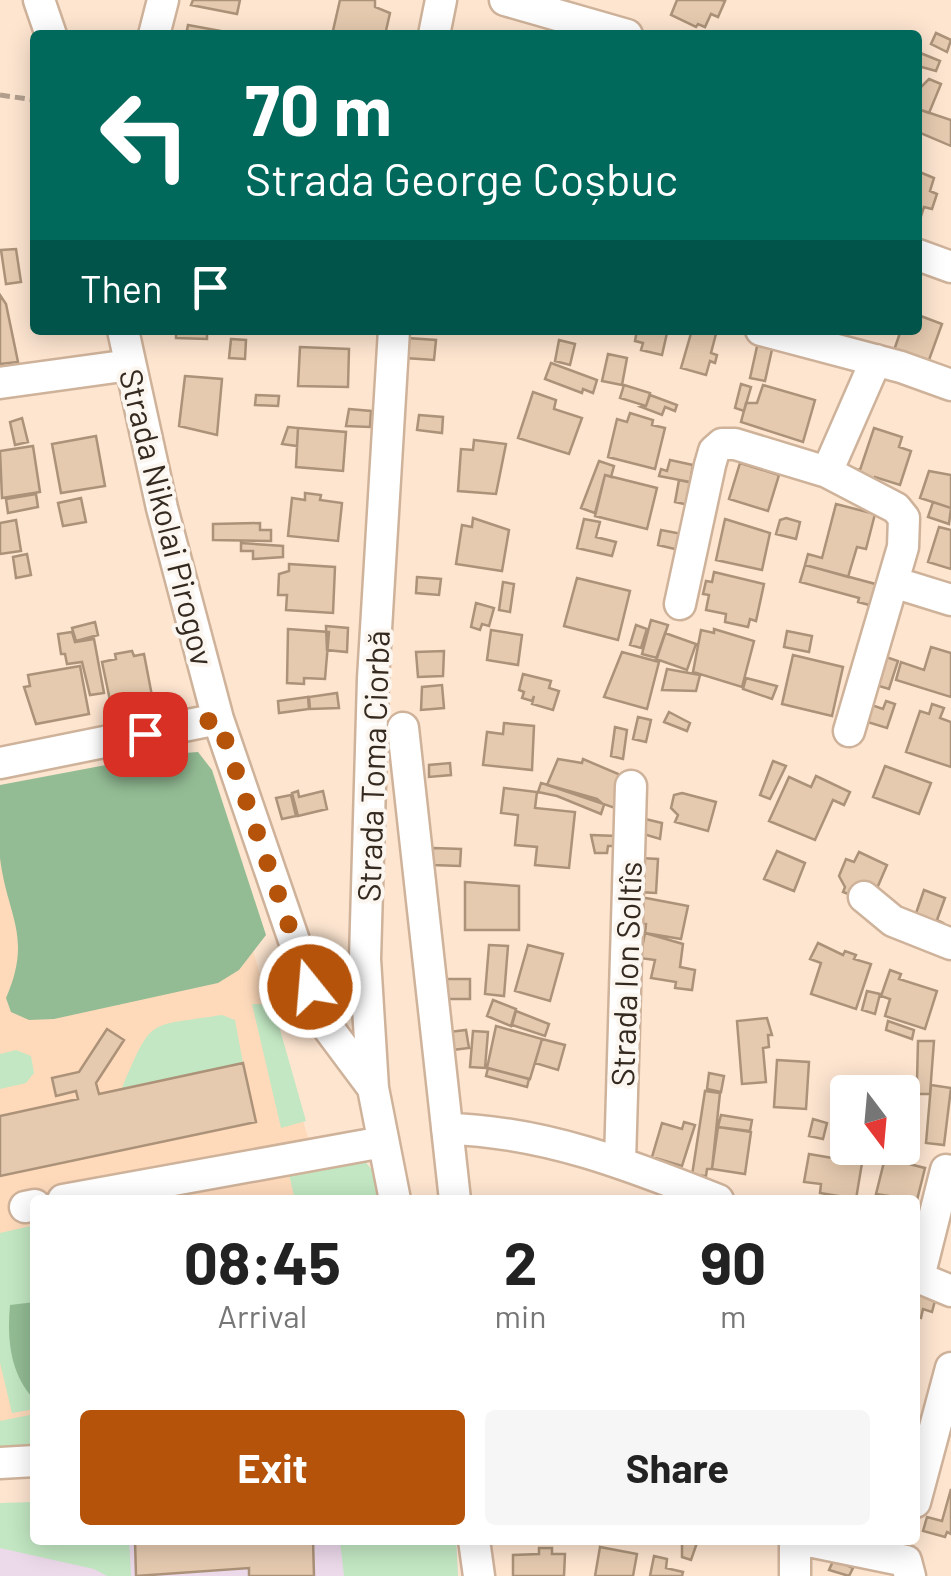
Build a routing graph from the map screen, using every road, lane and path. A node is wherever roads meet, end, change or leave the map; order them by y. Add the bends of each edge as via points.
1 (39, 0) edge
2 (163, 0) edge
3 (441, 0) edge
4 (506, 0) edge
5 (50, 30) edge
6 (155, 30) edge
7 (435, 30) edge
8 (610, 30) edge
9 (0, 95) edge
10 (30, 99) edge
11 (922, 256) edge
12 (951, 267) edge
13 (125, 335) edge
14 (394, 335) edge
15 (780, 335) edge
16 (876, 360) junction
17 (130, 365) junction
18 (0, 383) edge
19 (951, 385) edge
20 (827, 472) junction
21 (893, 582) junction
22 (951, 600) edge
23 (680, 604) dead end
24 (218, 719) junction
25 (403, 728) dead end
26 (848, 731) dead end
27 (0, 763) edge
28 (631, 786) dead end
29 (864, 897) dead end
30 (951, 944) edge
31 (373, 1088) junction
32 (447, 1129) junction
33 (383, 1142) junction
34 (620, 1162) junction
35 (946, 1170) dead end
36 (91, 1195) edge
37 (394, 1195) edge
38 (454, 1195) edge
39 (705, 1195) edge
40 (920, 1265) edge
41 (920, 1277) edge
42 (951, 1291) edge
43 (951, 1368) edge
44 (30, 1461) edge
45 (0, 1462) edge
46 (920, 1483) edge
47 (475, 1545) edge
48 (795, 1545) edge
49 (827, 1545) edge
50 (911, 1563) edge
51 (479, 1576) edge
52 (795, 1576) edge

1 - 5 street
2 - 6 street
3 - 7 street
4 - 8 street
9 - 10 path
11 - 12 street
13 - 17 street, Strada Nikolai Pirogov
14 - 31 street, Strada Toma Ciorbă via 366,939
15 - 16 street
16 - 19 street
16 - 20 street
17 - 18 street
17 - 24 street, Strada Nikolai Pirogov
20 - 21 street via 904,518
20 - 23 street via 735,444 714,451
21 - 22 street
21 - 26 street
24 - 27 street
24 - 31 street, Strada Nikolai Pirogov via 310,987 342,1051
25 - 32 street, Strada Toma Ciorbă
28 - 34 street, Strada Ion Soltîs
29 - 30 street via 892,921
31 - 33 street, Strada Toma Ciorbă
32 - 34 street via 534,1137
32 - 38 street, Strada Toma Ciorbă
33 - 36 street
33 - 37 street, Strada Toma Ciorbă
34 - 39 street
35 - 40 street
41 - 42 street
43 - 46 street
44 - 45 street
47 - 51 street
48 - 52 street
49 - 50 street

